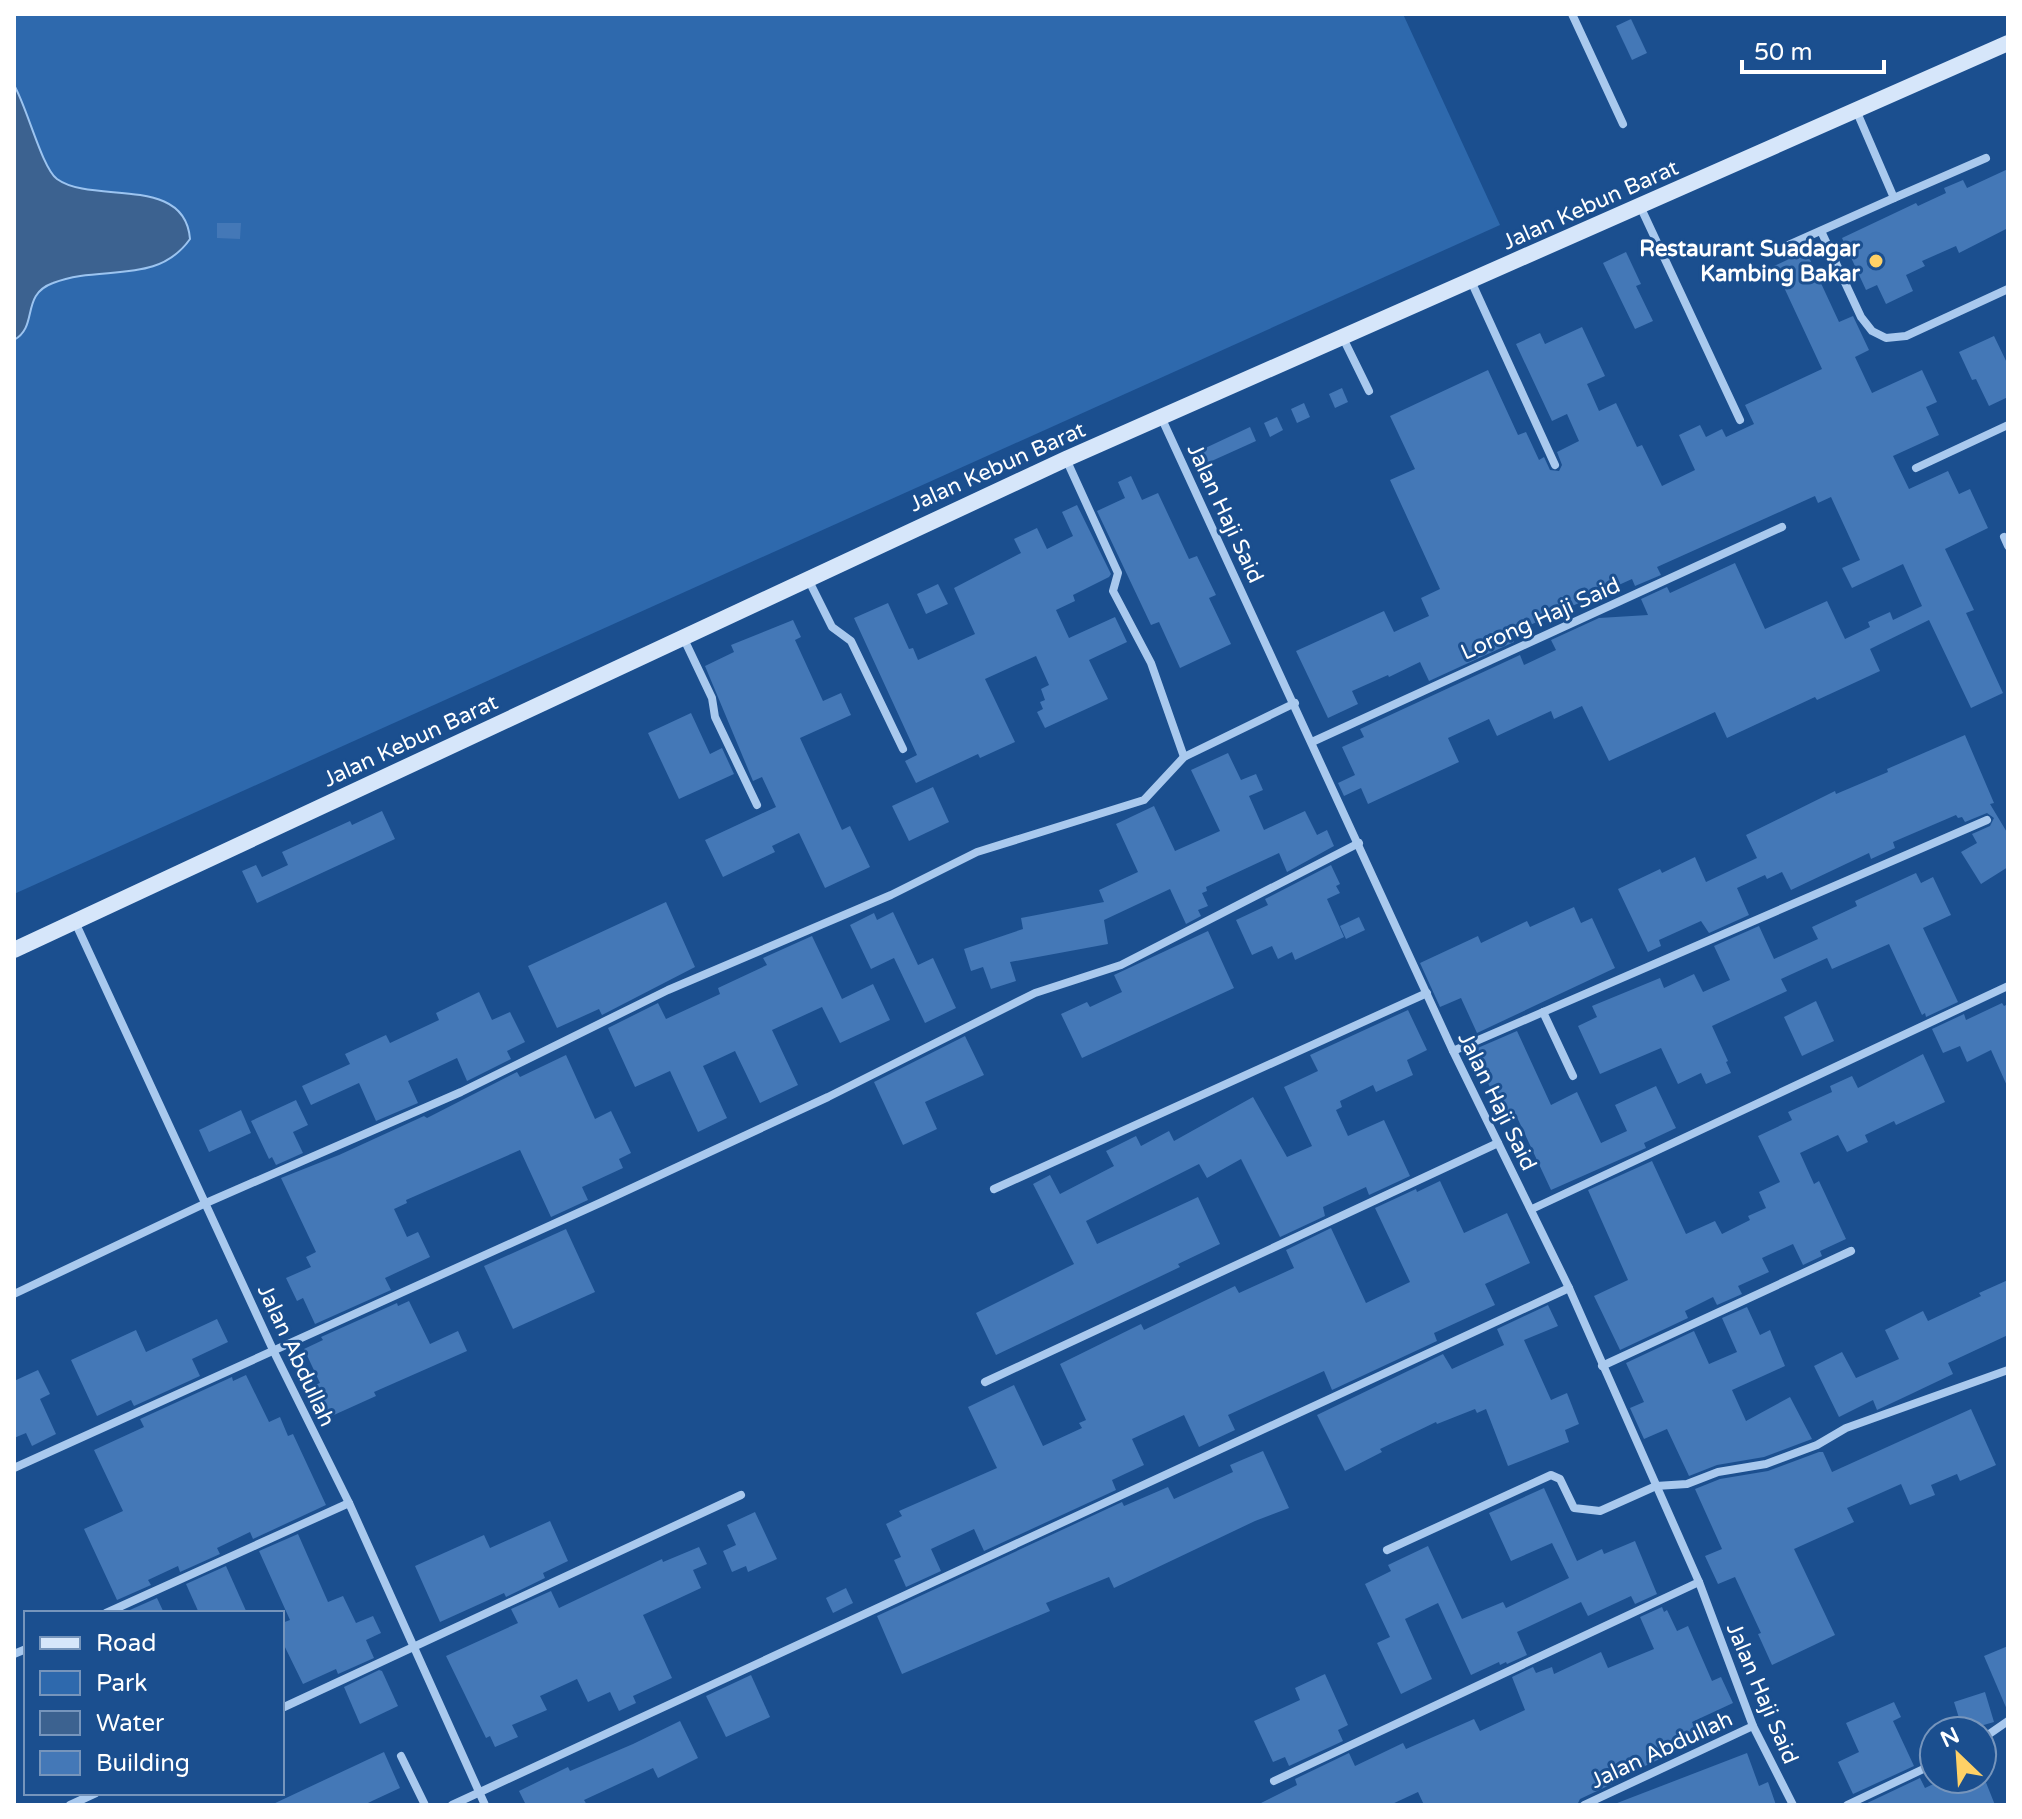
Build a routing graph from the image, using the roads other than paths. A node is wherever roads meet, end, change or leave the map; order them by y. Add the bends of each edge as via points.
1 (1572, 14) edge
2 (2008, 43) edge
3 (1855, 110) junction
4 (1623, 124) dead end
5 (1986, 158) dead end
6 (1894, 198) junction
7 (1640, 206) junction
8 (1821, 231) junction
9 (1784, 247) dead end
10 (1470, 280) junction
11 (2008, 289) edge
12 (1343, 338) junction
13 (1369, 391) dead end
14 (1161, 416) junction
15 (1740, 420) dead end
16 (2008, 425) edge
17 (1066, 459) junction
18 (1555, 465) dead end
19 (1916, 468) dead end
20 (1782, 527) dead end
21 (808, 578) junction
22 (683, 637) junction
23 (1295, 703) junction
24 (1312, 742) junction
25 (903, 749) dead end
26 (1184, 757) junction
27 (757, 805) dead end
28 (1987, 820) dead end
29 (1359, 843) junction
30 (75, 922) junction
31 (14, 950) edge
32 (2008, 986) edge
33 (1427, 993) junction
34 (1543, 1012) junction
35 (1453, 1051) junction
36 (1573, 1076) dead end
37 (1498, 1143) junction
38 (994, 1189) dead end
39 (206, 1203) junction
40 (1532, 1209) junction
41 (1851, 1251) dead end
42 (1569, 1288) junction
43 (14, 1294) edge
44 (274, 1352) junction
45 (1602, 1366) junction
46 (2008, 1370) edge
47 (985, 1382) dead end
48 (14, 1468) edge
49 (1656, 1486) junction
50 (741, 1495) dead end
51 (349, 1503) junction
52 (1387, 1550) dead end
53 (1699, 1582) junction
54 (110, 1611) edge
55 (413, 1648) junction
56 (284, 1707) edge
57 (1753, 1726) junction
58 (401, 1756) dead end
59 (1918, 1772) edge
60 (1274, 1781) dead end
61 (480, 1792) junction
62 (92, 1795) edge
63 (70, 1805) edge
64 (425, 1805) edge
65 (452, 1805) edge
66 (485, 1805) edge
67 (1584, 1805) edge
68 (1793, 1805) edge
69 (1847, 1805) edge

1 - 4 street
2 - 3 main road, Jalan Kebun Barat
3 - 6 street
3 - 7 main road, Jalan Kebun Barat
5 - 6 street
6 - 8 street
7 - 10 main road, Jalan Kebun Barat
7 - 15 street
8 - 9 street
8 - 11 street via 1861,317 1886,338 1906,336
10 - 12 main road, Jalan Kebun Barat
10 - 18 street
12 - 13 street
12 - 14 main road, Jalan Kebun Barat
14 - 17 main road, Jalan Kebun Barat
14 - 23 street, Jalan Haji Said
16 - 19 street
17 - 21 main road, Jalan Kebun Barat
17 - 26 street via 1118,573 1113,591 1151,663
20 - 24 street, Lorong Haji Said
21 - 22 main road, Jalan Kebun Barat
21 - 25 street via 832,627 851,641
22 - 27 street
22 - 30 main road, Jalan Kebun Barat
23 - 24 street, Jalan Haji Said
23 - 26 street
24 - 29 street, Jalan Haji Said
26 - 39 street via 1144,800 977,852 891,895 668,990 461,1092
28 - 34 street
29 - 33 street, Jalan Haji Said
29 - 44 street via 1121,965 1035,993 828,1097
30 - 31 main road, Jalan Kebun Barat
30 - 39 street, Jalan Abdullah
32 - 40 street
33 - 35 street, Jalan Haji Said
33 - 38 street
34 - 35 street
34 - 36 street
35 - 37 street, Jalan Haji Said
37 - 40 street, Jalan Haji Said
37 - 47 street
39 - 43 street
39 - 44 street, Jalan Abdullah
40 - 42 street, Jalan Haji Said
41 - 45 street
42 - 45 street, Jalan Haji Said
42 - 61 street
44 - 48 street
44 - 51 street, Jalan Abdullah
45 - 49 street, Jalan Haji Said
46 - 49 street via 1846,1428 1766,1464 1718,1472 1687,1484
49 - 52 street via 1600,1511 1581,1510 1574,1508 1560,1479 1551,1475
49 - 53 street, Jalan Haji Said
50 - 55 street
51 - 54 street
51 - 55 street, Jalan Abdullah
53 - 57 street, Jalan Haji Said
53 - 60 street
55 - 56 street
55 - 61 street, Jalan Abdullah
57 - 67 street, Jalan Abdullah
57 - 68 street, Jalan Haji Said
58 - 64 street
59 - 69 street
61 - 65 street
61 - 66 street, Jalan Abdullah
62 - 63 street

